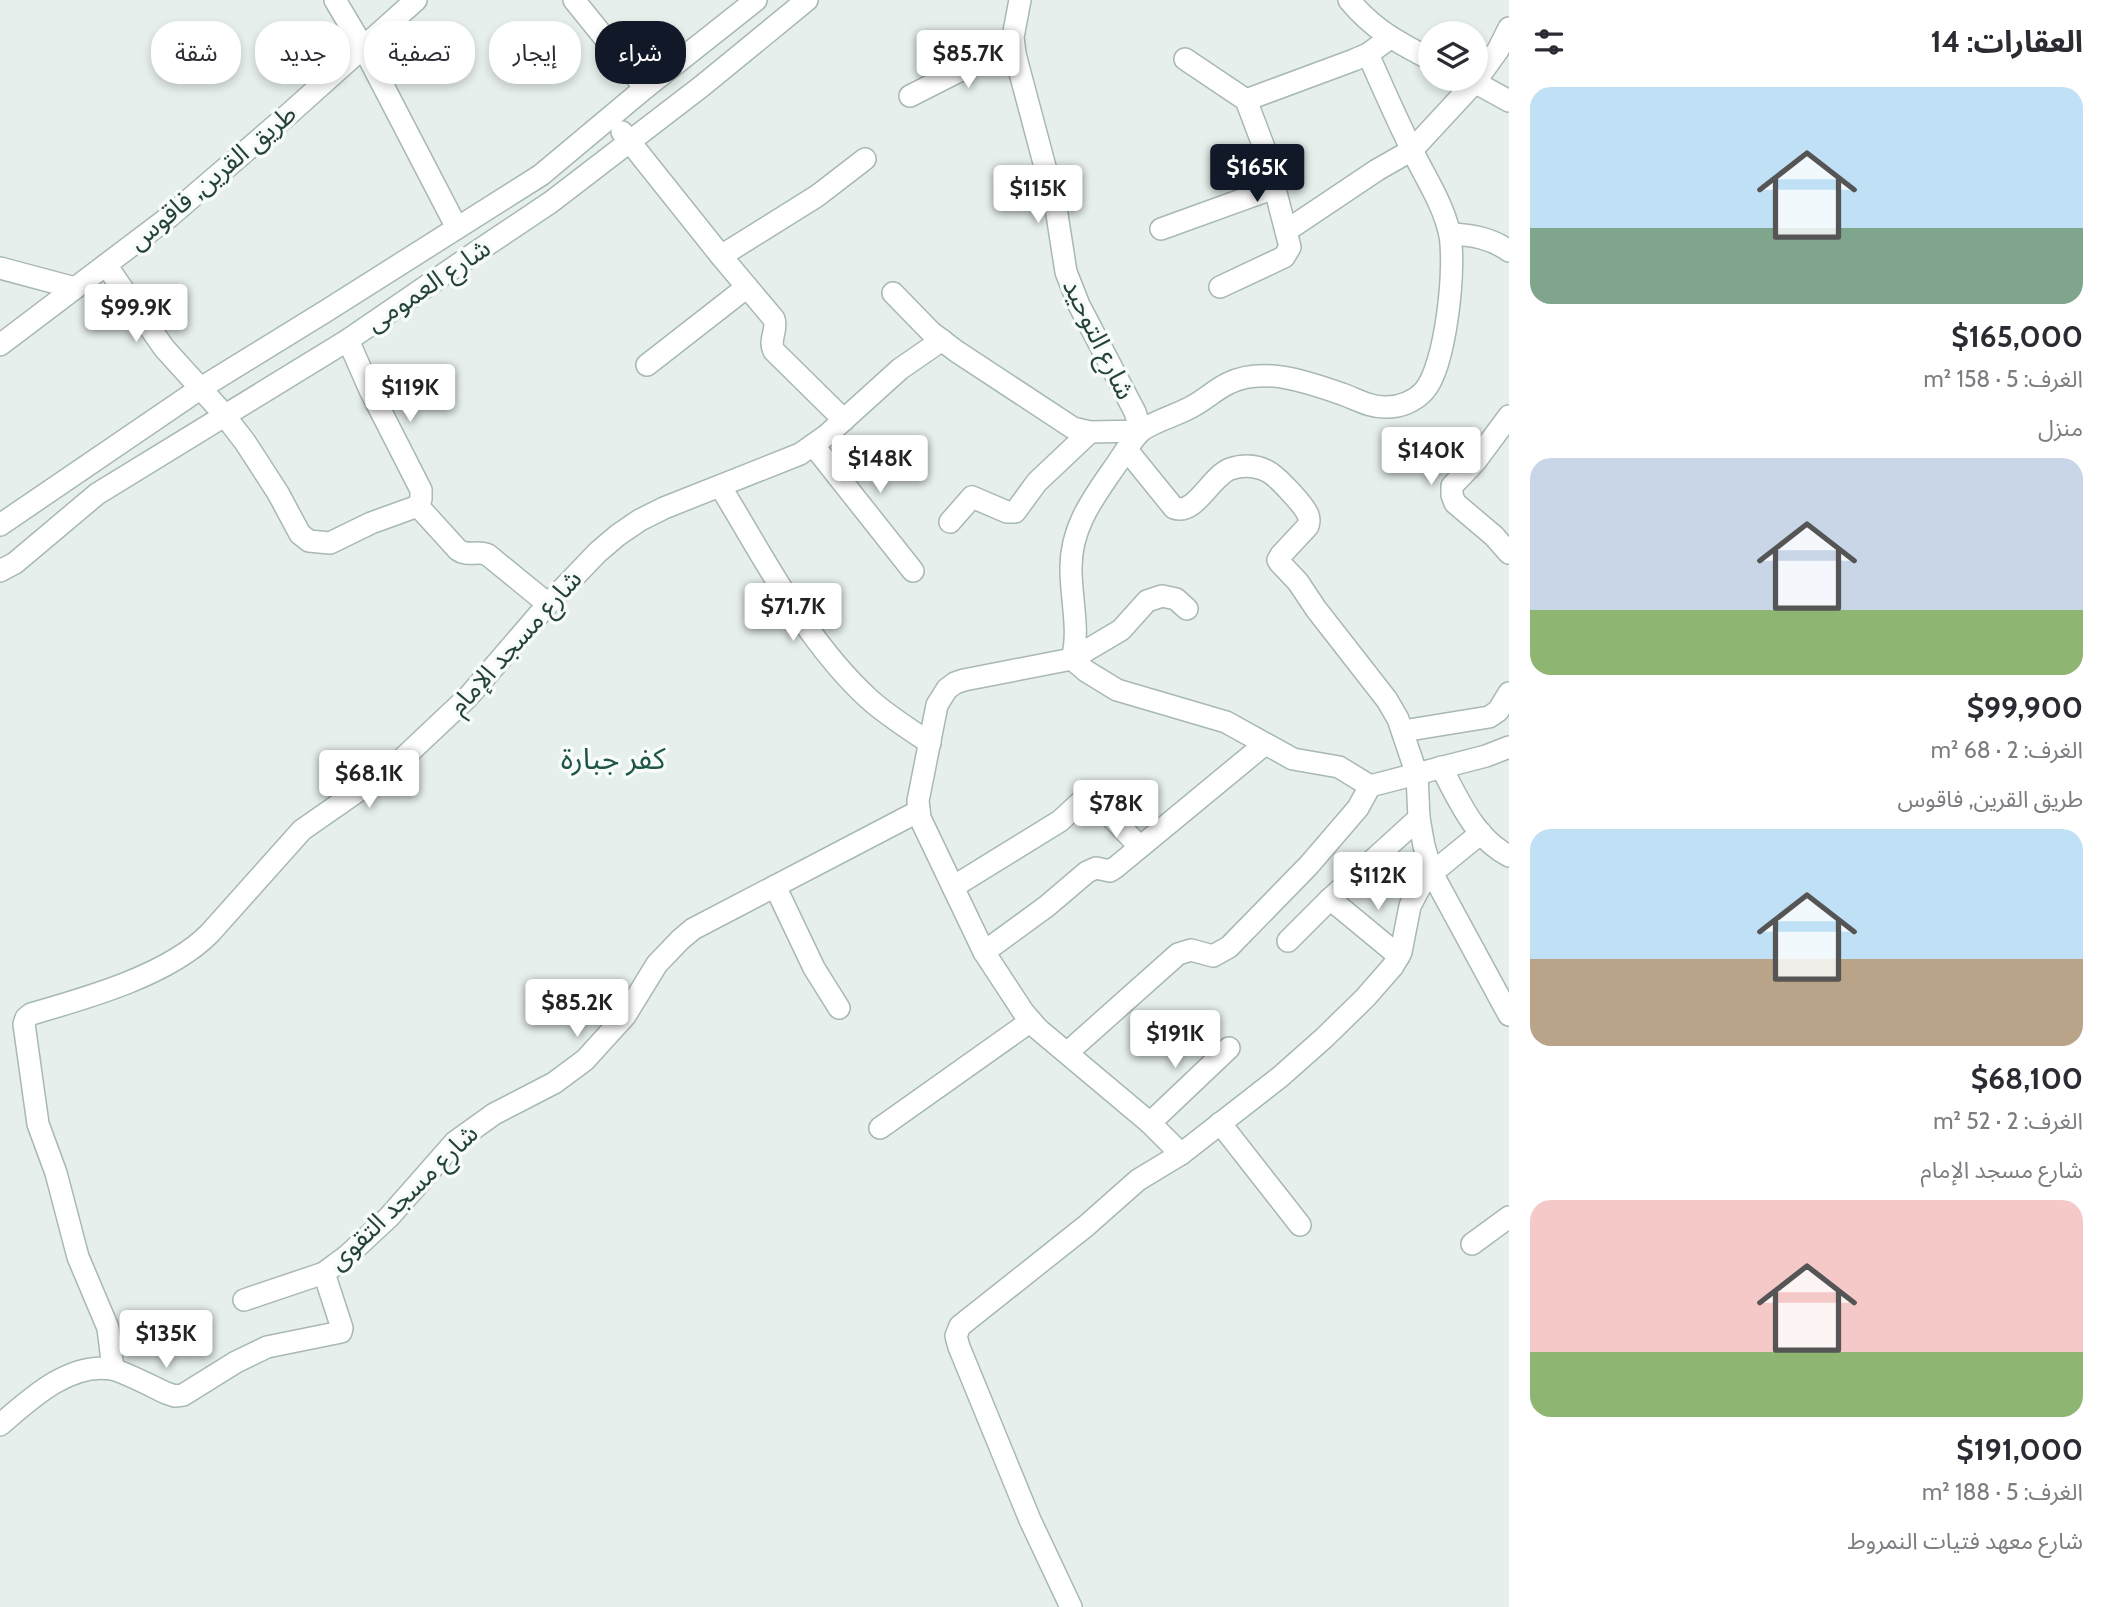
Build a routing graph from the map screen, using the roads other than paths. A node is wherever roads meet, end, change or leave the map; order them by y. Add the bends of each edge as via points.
1 (335, 0) edge
2 (416, 0) edge
3 (574, 0) edge
4 (756, 0) edge
5 (807, 0) edge
6 (1020, 0) edge
7 (1349, 0) edge
8 (1509, 28) edge
9 (1390, 38) junction
10 (363, 47) junction
11 (1418, 53) edge
12 (1015, 54) junction
13 (1368, 54) junction
14 (1185, 59) dead end
15 (1488, 62) edge
16 (645, 88) junction
17 (1488, 89) edge
18 (1463, 91) edge
19 (910, 96) dead end
20 (1246, 100) junction
21 (1509, 101) edge
22 (610, 117) junction
23 (629, 142) junction
24 (1412, 150) junction
25 (865, 159) dead end
26 (1275, 188) junction
27 (457, 228) junction
28 (1161, 229) dead end
29 (1286, 231) junction
30 (1450, 234) junction
31 (1509, 251) edge
32 (721, 256) junction
33 (106, 265) junction
34 (0, 268) edge
35 (747, 287) junction
36 (1220, 287) dead end
37 (75, 288) junction
38 (893, 293) dead end
39 (348, 340) junction
40 (942, 340) junction
41 (0, 345) edge
42 (647, 365) dead end
43 (203, 390) junction
44 (223, 413) junction
45 (844, 420) junction
46 (1507, 422) edge
47 (1090, 432) junction
48 (1141, 432) junction
49 (814, 446) junction
50 (1127, 450) junction
51 (720, 486) junction
52 (418, 506) junction
53 (950, 522) dead end
54 (0, 525) edge
55 (1509, 553) edge
56 (0, 571) edge
57 (913, 571) dead end
58 (548, 604) junction
59 (1187, 609) dead end
60 (1072, 659) junction
61 (1509, 694) edge
62 (1403, 730) junction
63 (930, 743) junction
64 (1265, 744) junction
65 (1509, 747) edge
66 (1441, 767) junction
67 (1417, 775) junction
68 (1370, 786) junction
69 (919, 811) junction
70 (1419, 818) junction
71 (1481, 833) junction
72 (1140, 847) junction
73 (1508, 854) edge
74 (1432, 873) junction
75 (775, 886) junction
76 (953, 887) junction
77 (1330, 900) junction
78 (1288, 941) dead end
79 (984, 952) junction
80 (1399, 956) junction
81 (839, 1008) dead end
82 (1509, 1015) edge
83 (1031, 1021) junction
84 (1229, 1048) dead end
85 (1068, 1052) junction
86 (1150, 1123) junction
87 (1220, 1123) junction
88 (880, 1128) dead end
89 (1181, 1154) junction
90 (1509, 1217) edge
91 (1300, 1225) dead end
92 (1472, 1244) dead end
93 (324, 1273) junction
94 (244, 1300) dead end
95 (113, 1369) junction
96 (0, 1424) edge
97 (1071, 1607) edge

1 - 10 street
2 - 10 street, طريق القرين, فاقوس
3 - 16 street
4 - 16 street
5 - 23 street, شارع العمومى
6 - 12 street, شارع التوحيد via 1013,37
7 - 9 street
8 - 15 street
9 - 11 street
9 - 13 street
10 - 27 street
10 - 33 street, طريق القرين, فاقوس via 169,217
12 - 19 street via 971,65
12 - 48 street, شارع التوحيد via 1056,208 1066,272
13 - 20 street
13 - 24 street
14 - 20 street
16 - 22 street
17 - 21 street
18 - 24 street
20 - 26 street
22 - 23 street
22 - 27 street via 541,175
23 - 32 street
23 - 39 street, شارع العمومى via 551,202
24 - 29 street
24 - 30 street via 1440,203
25 - 32 street via 817,196
26 - 28 street
26 - 29 street
27 - 43 street
29 - 36 street via 1290,247 1284,257
30 - 31 street via 1478,236
30 - 48 street via 1445,331 1429,384 1413,400 1382,408 1311,384 1255,376 1229,383
32 - 35 street
33 - 37 street, طريق القرين, فاقوس
33 - 43 street via 163,348
34 - 37 street
35 - 42 street
35 - 45 street via 776,323 771,341 774,351
37 - 41 street, طريق القرين, فاقوس
38 - 40 street
39 - 44 street, شارع العمومى
39 - 52 street via 421,490
40 - 45 street, شارع مسجد الإمام via 900,369
40 - 47 street via 1060,421
43 - 44 street
43 - 54 street
44 - 52 street via 259,463 300,534 309,541 330,543
44 - 56 street, شارع العمومى via 97,494
45 - 49 street, شارع مسجد الإمام
46 - 55 street via 1452,486 1452,495
47 - 48 street
47 - 53 street via 1037,482 1014,512 972,497
48 - 50 street
49 - 51 street, شارع مسجد الإمام
49 - 57 street
50 - 60 street via 1092,500 1074,538
50 - 62 street via 1179,510 1190,507 1229,470 1255,466 1276,477 1309,520 1281,555 1280,563 1387,700
51 - 58 street, شارع مسجد الإمام via 664,508 618,535
51 - 63 street via 823,649 871,701
52 - 58 street via 458,550 488,555
58 - 95 street, شارع مسجد الإمام via 468,697 397,764 302,830 194,948 114,988 26,1018 38,1124 78,1257 108,1328
59 - 60 street via 1176,599 1162,596 1147,601 1121,630
60 - 63 street via 955,683 937,705
60 - 64 street via 1117,690 1226,722
61 - 62 street via 1489,717
62 - 67 street
63 - 69 street
64 - 68 street via 1299,761 1339,767
64 - 72 street
65 - 66 street
66 - 67 street
66 - 71 street via 1470,822
67 - 68 street
67 - 70 street
68 - 85 street via 1358,808 1309,865 1229,947 1213,956 1191,950 1178,954
69 - 75 street, شارع مسجد التقوى
69 - 76 street
70 - 74 street
70 - 77 street
71 - 73 street
71 - 74 street
72 - 76 street via 1094,799 1086,797 1060,821
72 - 79 street via 1110,871 1096,868 1087,872
74 - 80 street via 1414,895
74 - 82 street
75 - 81 street via 814,968
75 - 93 street, شارع مسجد التقوى via 707,920 680,940 657,964 625,1016 585,1060 455,1143 389,1217
76 - 79 street
77 - 78 street
77 - 80 street
79 - 83 street
80 - 87 street via 1324,1038
83 - 85 street
83 - 88 street
84 - 86 street
85 - 86 street
86 - 89 street
87 - 89 street
87 - 91 street
89 - 97 street via 1138,1180 957,1331 989,1424
90 - 92 street
93 - 94 street, شارع مسجد التقوى
93 - 95 street via 342,1328 339,1333 267,1347 184,1395 166,1393
95 - 96 street via 70,1375

